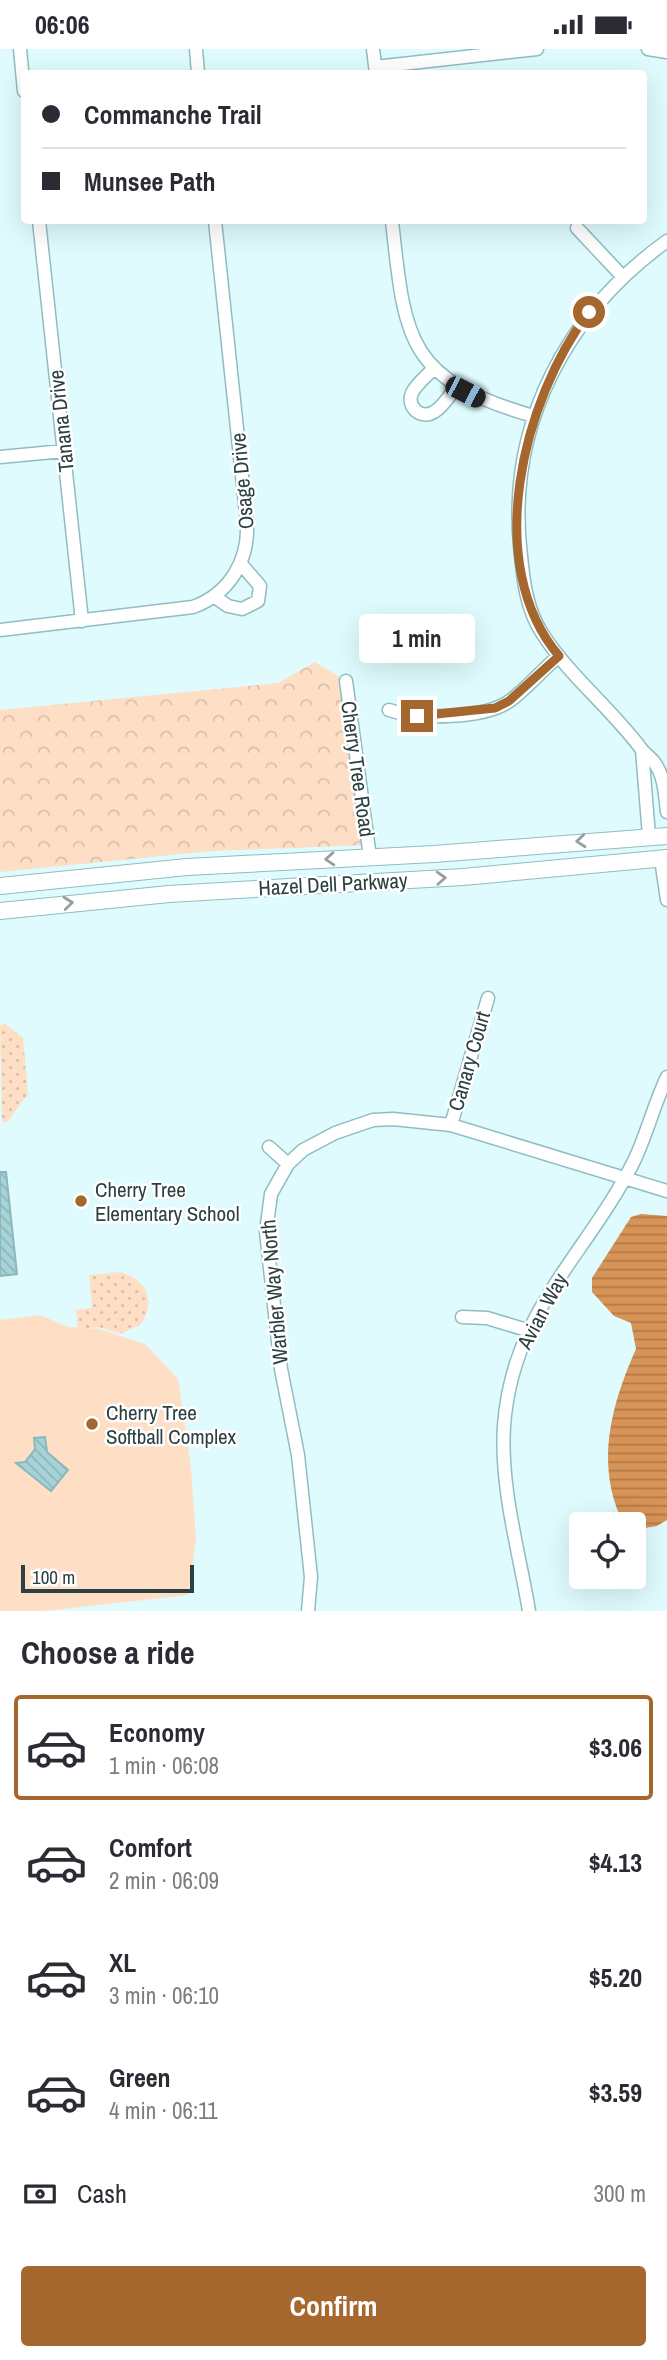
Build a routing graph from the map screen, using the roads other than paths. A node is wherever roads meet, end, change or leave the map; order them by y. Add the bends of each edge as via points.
1 (20, 49) edge
2 (195, 49) edge
3 (373, 49) edge
4 (537, 49) edge
5 (648, 49) edge
6 (667, 52) edge
7 (22, 70) edge
8 (198, 70) edge
9 (376, 70) edge
10 (39, 224) edge
11 (215, 224) edge
12 (392, 224) edge
13 (578, 228) dead end
14 (667, 241) edge
15 (622, 276) junction
16 (434, 368) junction
17 (456, 387) junction
18 (533, 416) junction
19 (64, 450) junction
20 (0, 457) edge
21 (241, 564) junction
22 (215, 597) junction
23 (82, 621) junction
24 (0, 630) edge
25 (559, 656) junction
26 (346, 681) dead end
27 (389, 710) dead end
28 (642, 750) junction
29 (667, 812) edge
30 (649, 836) junction
31 (667, 836) edge
32 (370, 857) junction
33 (664, 858) edge
34 (0, 886) edge
35 (667, 900) edge
36 (0, 912) edge
37 (488, 998) dead end
38 (667, 1076) edge
39 (451, 1125) junction
40 (269, 1147) dead end
41 (288, 1164) junction
42 (624, 1178) junction
43 (667, 1191) edge
44 (462, 1317) dead end
45 (527, 1330) junction
46 (308, 1611) edge
47 (529, 1611) edge

1 - 7 street
2 - 8 street
3 - 9 street
4 - 9 street
5 - 6 street
10 - 19 street, Tanana Drive
11 - 21 street, Osage Drive via 247,523
12 - 16 street via 406,321
13 - 15 street
14 - 15 street
15 - 18 street via 566,346
16 - 17 street
16 - 17 street via 412,394 416,411 434,412
17 - 18 street
18 - 25 street via 520,487 522,572 535,621
19 - 20 street
19 - 23 street, Tanana Drive
21 - 22 street, Osage Drive
21 - 22 street via 260,586 258,601 242,610
22 - 23 street, Osage Drive via 182,610
23 - 24 street, Osage Drive
25 - 27 street via 495,708 417,716
25 - 28 street via 620,719
26 - 32 street, Cherry Tree Road
28 - 29 street via 660,774
28 - 30 street
30 - 31 main road, Hazel Dell Parkway
30 -> 32 main road, Hazel Dell Parkway
32 -> 34 main road, Hazel Dell Parkway via 187,867
33 - 35 street
36 -> 33 main road, Hazel Dell Parkway via 169,894 463,877
37 - 39 street, Canary Court
38 - 42 street, Avian Way
39 - 41 street, Warbler Way North via 414,1119 373,1121 318,1141
39 - 42 street, Warbler Way North
40 - 41 street
41 - 46 street, Warbler Way North via 271,1194 266,1232 281,1369 300,1469 311,1577
42 - 43 street, Warbler Way North
42 - 45 street, Avian Way
44 - 45 street via 487,1318
45 - 47 street, Avian Way via 513,1373 504,1429 506,1474

